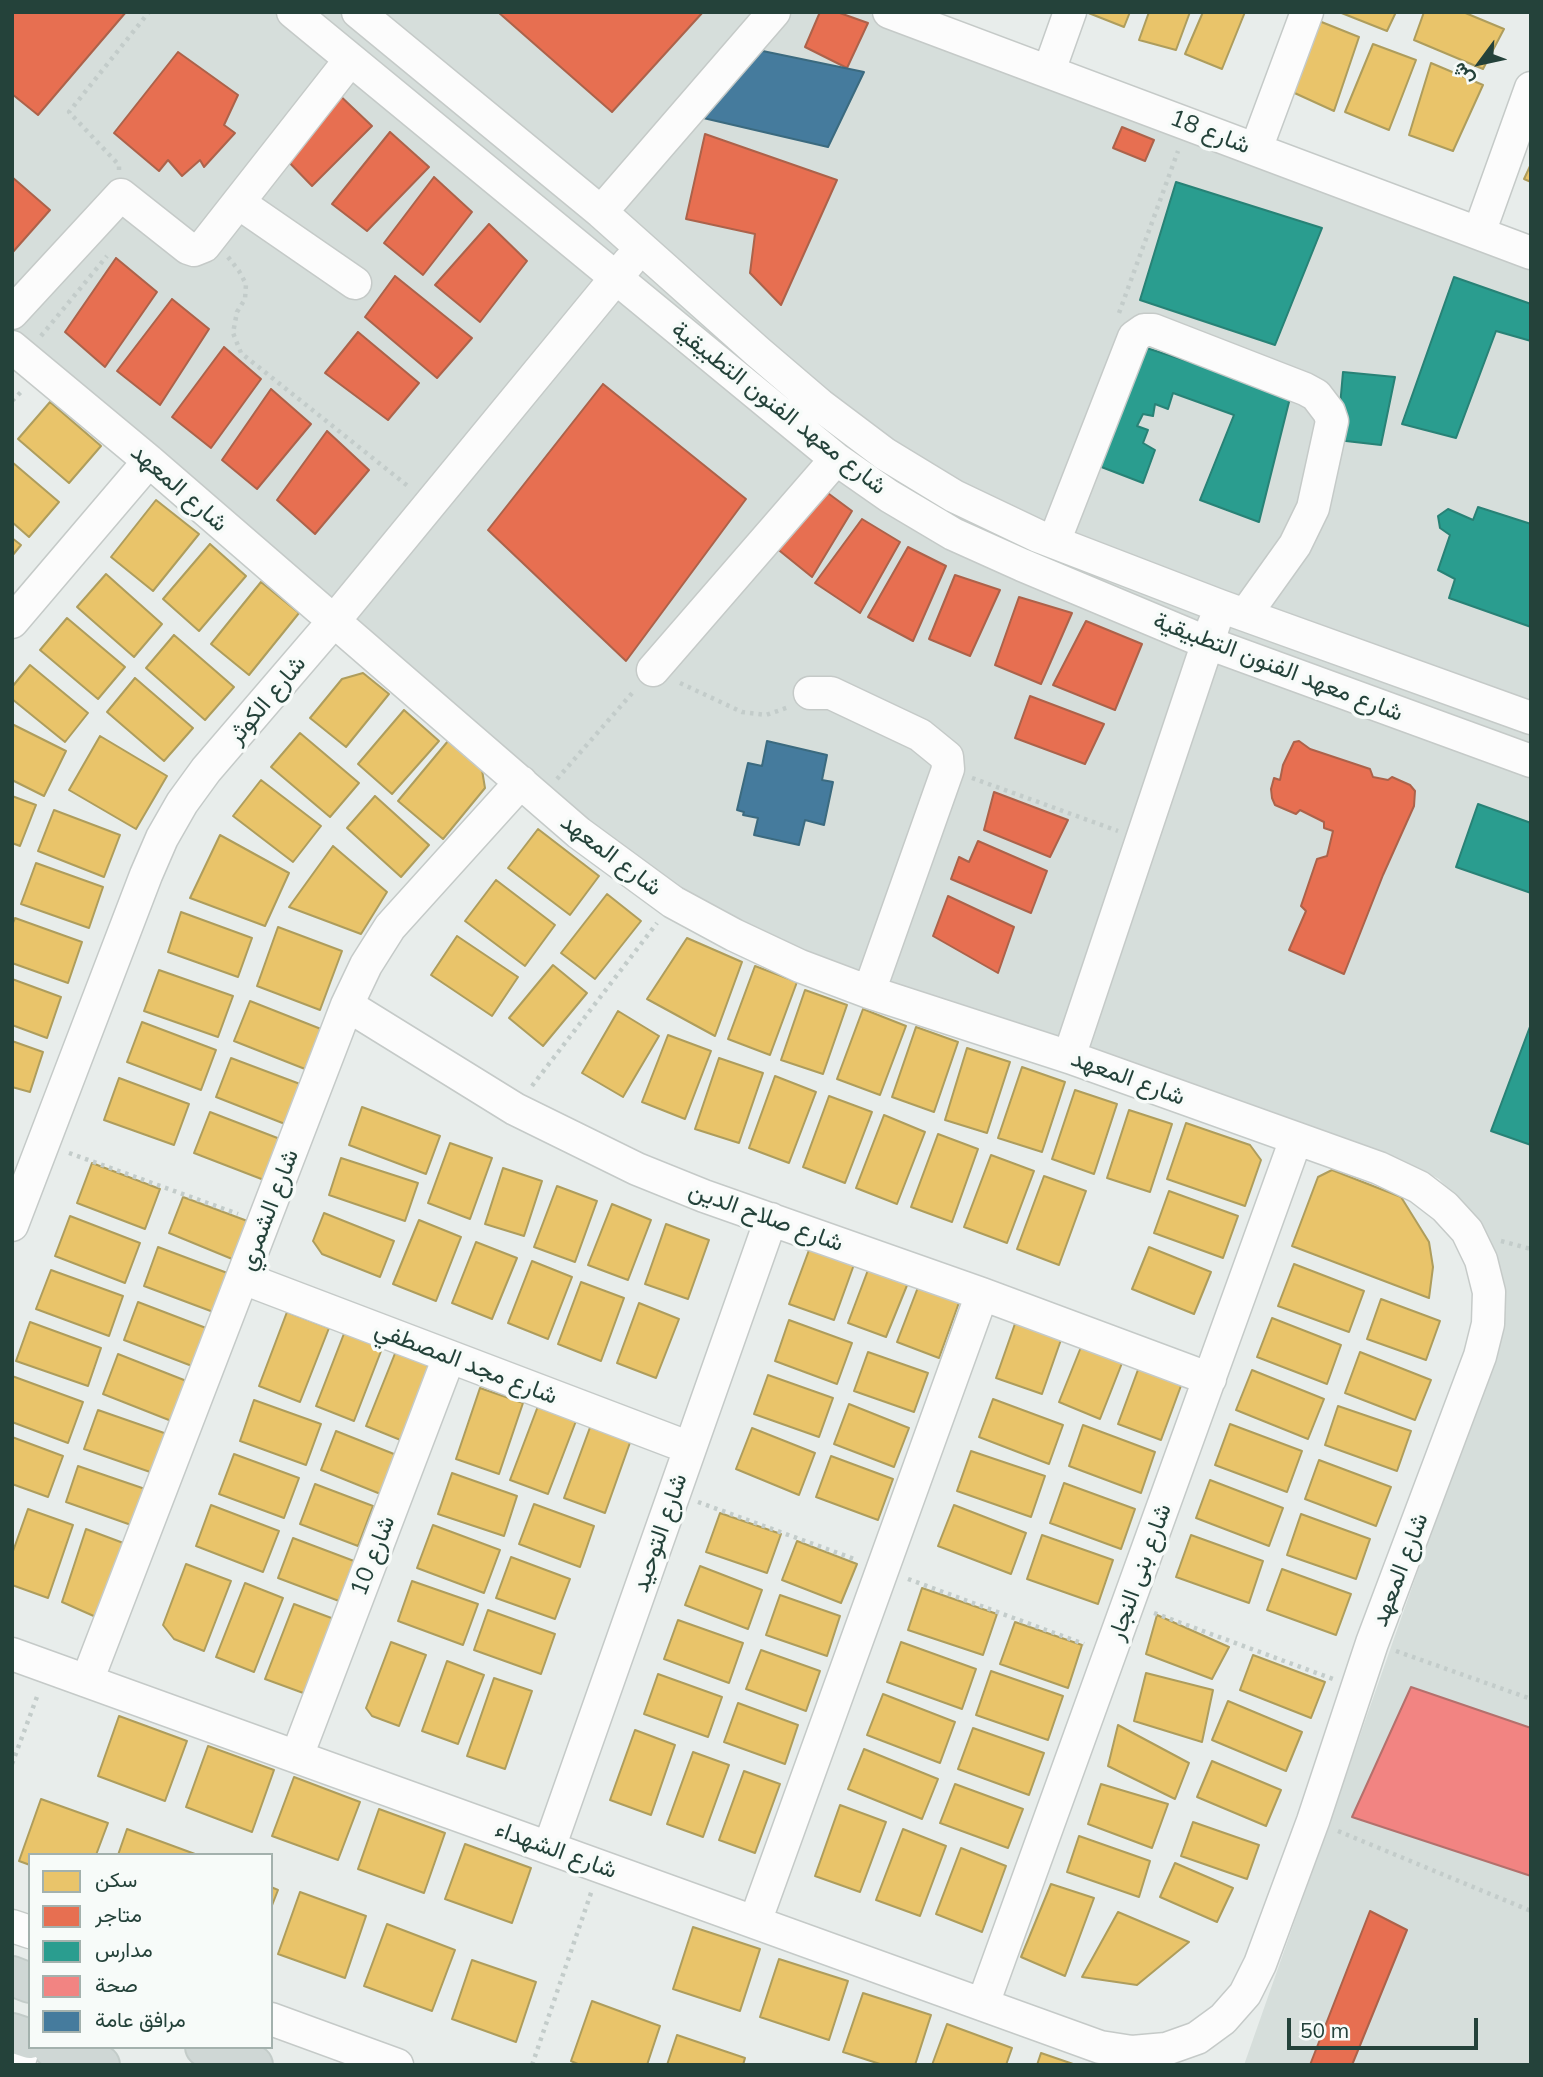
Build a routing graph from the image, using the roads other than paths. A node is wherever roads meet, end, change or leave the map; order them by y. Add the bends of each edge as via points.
1 (358, 12) edge
2 (774, 12) edge
3 (889, 12) edge
4 (1070, 12) edge
5 (1307, 12) edge
6 (312, 18) edge
7 (350, 60) junction
8 (1049, 71) junction
9 (1531, 88) edge
10 (1256, 149) junction
11 (240, 203) junction
12 (601, 212) junction
13 (1479, 233) junction
14 (642, 247) junction
15 (1531, 253) edge
16 (616, 278) junction
17 (355, 283) dead end
18 (12, 313) edge
19 (18, 352) edge
20 (836, 459) junction
21 (149, 461) junction
22 (1054, 542) junction
23 (1233, 610) junction
24 (12, 622) edge
25 (333, 622) junction
26 (1208, 643) junction
27 (653, 670) road end
28 (799, 700) road end
29 (1531, 718) edge
30 (1531, 761) edge
31 (530, 791) junction
32 (869, 992) junction
33 (347, 1005) junction
34 (1069, 1057) junction
35 (1296, 1139) junction
36 (771, 1219) junction
37 (12, 1225) edge
38 (243, 1278) junction
39 (982, 1294) junction
40 (449, 1357) junction
41 (1210, 1379) junction
42 (690, 1448) junction
43 (12, 1654) edge
44 (87, 1681) junction
45 (297, 1756) junction
46 (549, 1848) junction
47 (755, 1922) junction
48 (983, 2004) junction
49 (273, 2020) edge
50 (1100, 2047) joint
51 (42, 2049) edge
52 (210, 2049) edge
53 (100, 2065) edge
54 (253, 2065) edge
55 (397, 2065) edge

1 - 12 street, شارع معهد الفنون التطبيقية
2 - 12 street
3 - 8 street, شارع 18
4 - 8 street
5 - 10 street
6 - 7 street, شارع معهد الفنون التطبيقية
7 - 11 street
7 - 16 street, شارع معهد الفنون التطبيقية
8 - 10 street, شارع 18
9 - 13 street
10 - 13 street, شارع 18
11 - 17 street
11 - 18 street via 209,240 194,250 121,195
12 - 14 street, شارع معهد الفنون التطبيقية
13 - 15 street, شارع 18
14 - 16 street, شارع الكوثر
14 - 22 street, شارع معهد الفنون التطبيقية via 820,405 885,454 954,496
16 - 20 street, شارع معهد الفنون التطبيقية
16 - 25 street, شارع الكوثر
19 - 21 street, شارع المعهد
20 - 26 street, شارع معهد الفنون التطبيقية via 953,534
20 - 27 street
21 - 24 street
21 - 25 street, شارع المعهد
22 - 23 street, شارع معهد الفنون التطبيقية
22 - 23 street via 1134,337 1144,330 1161,333 1306,389 1316,395 1332,421 1313,508 1295,545
23 - 26 street
23 - 29 street, شارع معهد الفنون التطبيقية
25 - 31 street, شارع المعهد
25 - 37 street, شارع الكوثر via 206,770 162,838
26 - 30 street, شارع معهد الفنون التطبيقية
26 - 34 street
28 - 32 street via 831,693 919,736 947,757 948,769
31 - 32 street, شارع المعهد via 673,902 800,966
31 - 33 street, شارع الشمري via 390,927
32 - 34 street, شارع المعهد
33 - 36 street, شارع صلاح الدين via 515,1109 637,1169
33 - 38 street, شارع الشمري
34 - 35 street, شارع المعهد
35 - 41 street, شارع بنى النجار
35 - 50 street, شارع المعهد via 1379,1168 1445,1207 1467,1231 1481,1261 1489,1292 1488,1324 1312,1821 1245,1994 1223,2019 1197,2038 1166,2049 1132,2052
36 - 39 street, شارع صلاح الدين
36 - 42 street, شارع التوحيد
38 - 40 street, شارع مجد المصطفي
38 - 44 street, شارع الشمري
39 - 41 street, شارع صلاح الدين
39 - 47 street
40 - 42 street, شارع مجد المصطفي
40 - 45 street, شارع 10
41 - 48 street, شارع بنى النجار
42 - 46 street, شارع التوحيد
43 - 44 street, شارع الشهداء
44 - 45 street, شارع الشهداء
45 - 46 street, شارع الشهداء
46 - 47 street, شارع الشهداء
47 - 48 street, شارع الشهداء
48 - 50 street, شارع الشهداء
49 - 55 street
51 - 53 main road
52 - 54 main road

